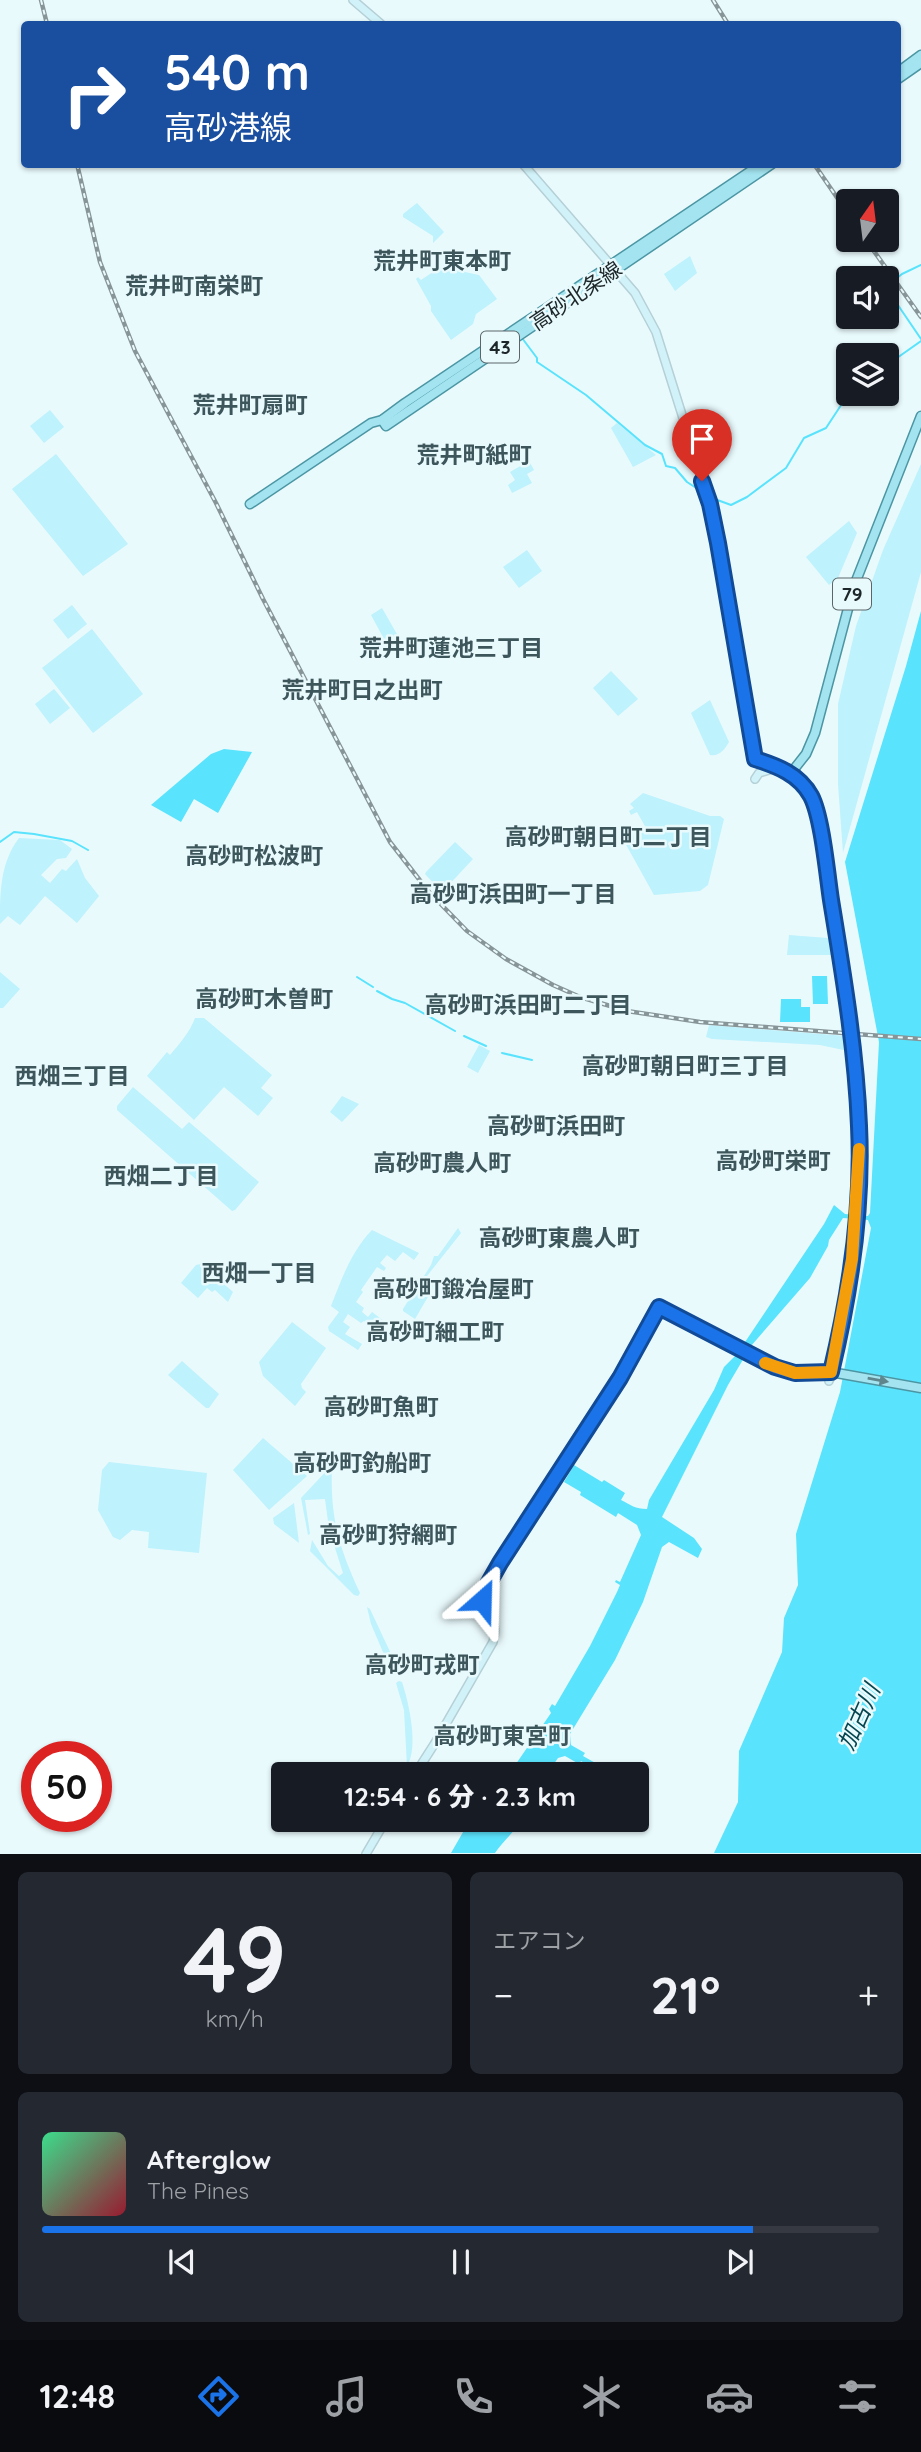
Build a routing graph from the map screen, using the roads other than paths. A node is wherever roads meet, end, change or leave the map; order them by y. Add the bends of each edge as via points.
1 (353, 0) edge
2 (378, 21) edge
3 (921, 55) edge
4 (921, 63) edge
5 (901, 70) edge
6 (901, 77) edge
7 (527, 168) edge
8 (755, 168) edge
9 (766, 168) edge
10 (614, 267) junction
11 (921, 416) edge
12 (250, 504) dead end
13 (776, 768) junction
14 (791, 773) junction
15 (755, 779) dead end
16 (832, 1375) junction
17 (921, 1388) edge
18 (423, 1762) edge
19 (379, 1832) edge
20 (366, 1853) edge

1 - 2 main road
3 - 5 main road
4 - 6 main road
7 - 10 main road
8 - 10 main road, 高砂北条線 / 43
9 - 10 main road, 高砂北条線 / 43
10 - 12 main road, 高砂北条線 / 43 via 405,403 384,423 371,423
10 - 13 main road via 647,312 675,391 710,504 755,759
11 - 14 main road, 79 via 854,586 816,733
13 - 14 main road
13 - 15 main road
14 - 16 main road via 806,788 816,813 846,994 860,1127 852,1259
16 -> 17 main road
16 - 18 main road via 775,1367 659,1307 620,1378 483,1593 493,1619 493,1642
19 - 20 main road

